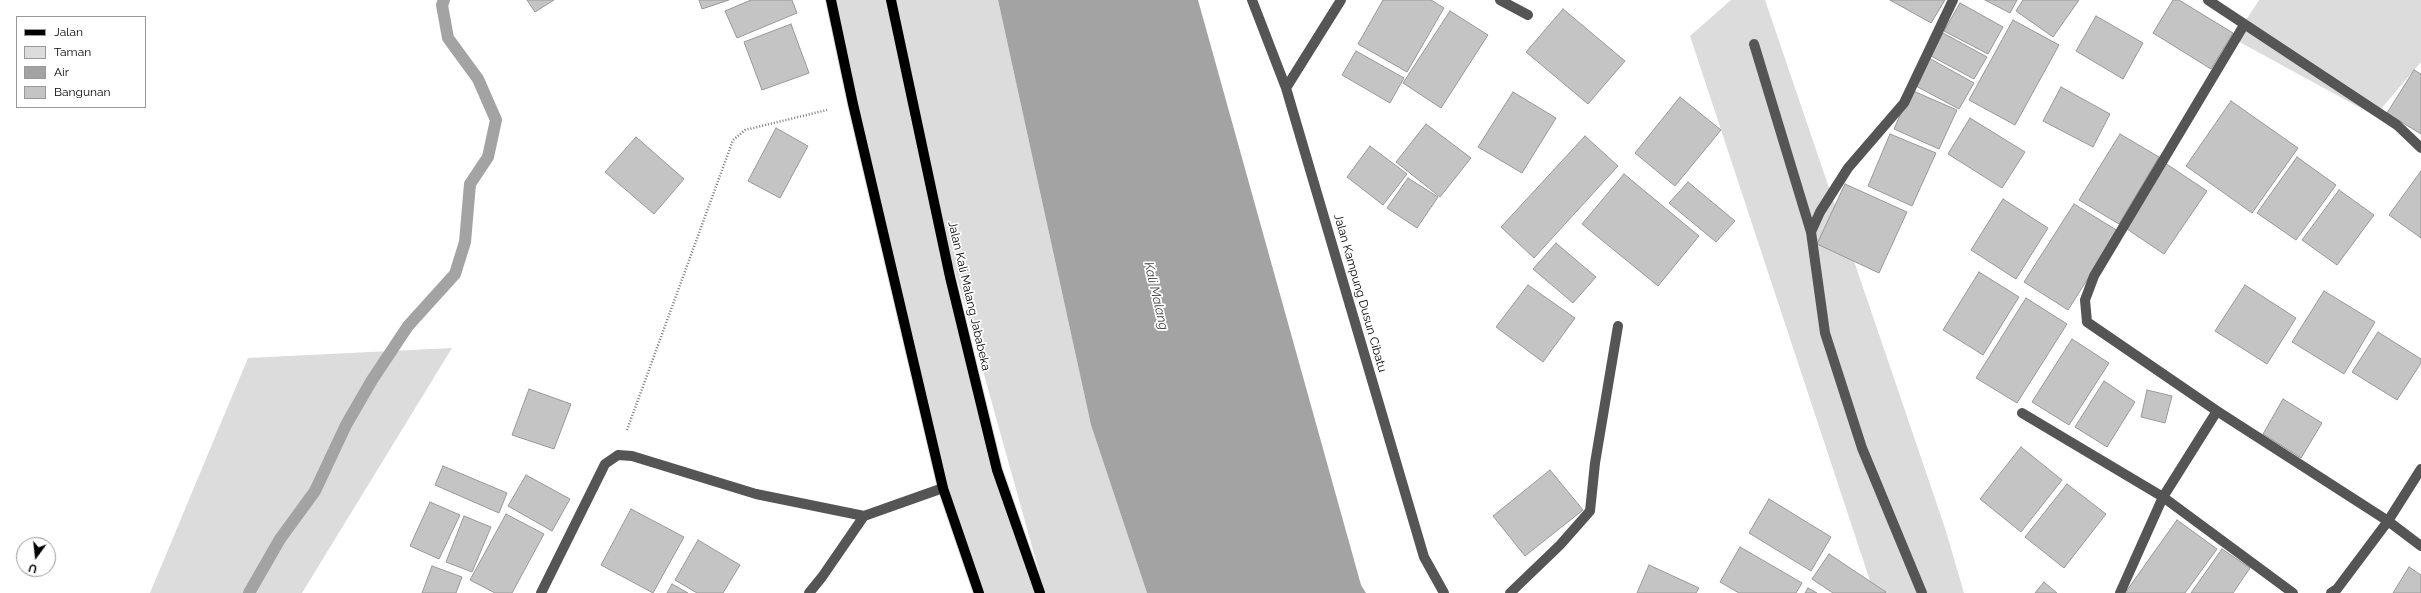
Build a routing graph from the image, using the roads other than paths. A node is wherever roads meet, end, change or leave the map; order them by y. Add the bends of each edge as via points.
1 (831, 0) edge
2 (891, 0) edge
3 (1252, 0) edge
4 (1341, 0) edge
5 (1500, 0) edge
6 (1953, 0) edge
7 (2208, 0) edge
8 (1528, 15) dead end
9 (2244, 25) junction
10 (1754, 44) dead end
11 (1286, 88) junction
12 (2421, 148) edge
13 (1811, 232) junction
14 (1618, 326) dead end
15 (2217, 411) junction
16 (2022, 413) dead end
17 (2421, 469) edge
18 (943, 488) junction
19 (2163, 497) junction
20 (864, 516) junction
21 (2388, 521) junction
22 (2421, 546) edge
23 (541, 593) edge
24 (809, 593) edge
25 (979, 593) edge
26 (1040, 593) edge
27 (1444, 593) edge
28 (1510, 593) edge
29 (1922, 593) edge
30 (2120, 593) edge
31 (2293, 593) edge
32 (2331, 593) edge

1 - 18 main road
2 - 26 main road, Jalan Kali Malang Jababeka via 950,277 997,470
3 - 11 street, Jalan Kampung Dusun Cibatu
4 - 11 street
5 - 8 street
6 - 13 street via 1904,102 1848,168 1820,212
7 - 9 street
9 - 12 street via 2397,125
9 - 15 street via 2094,276 2085,300 2087,322
10 - 13 street
11 - 27 street, Jalan Kampung Dusun Cibatu via 1424,556
13 - 29 street via 1825,333 1862,448
14 - 28 street via 1595,463 1590,511 1560,545
15 - 19 street
15 - 21 street
16 - 19 street
17 - 21 street
18 - 20 street
18 - 25 main road
19 - 30 street
19 - 31 street
20 - 23 street via 756,494 632,456 618,455 606,464
20 - 24 street
21 - 22 street
21 - 32 street via 2337,589

